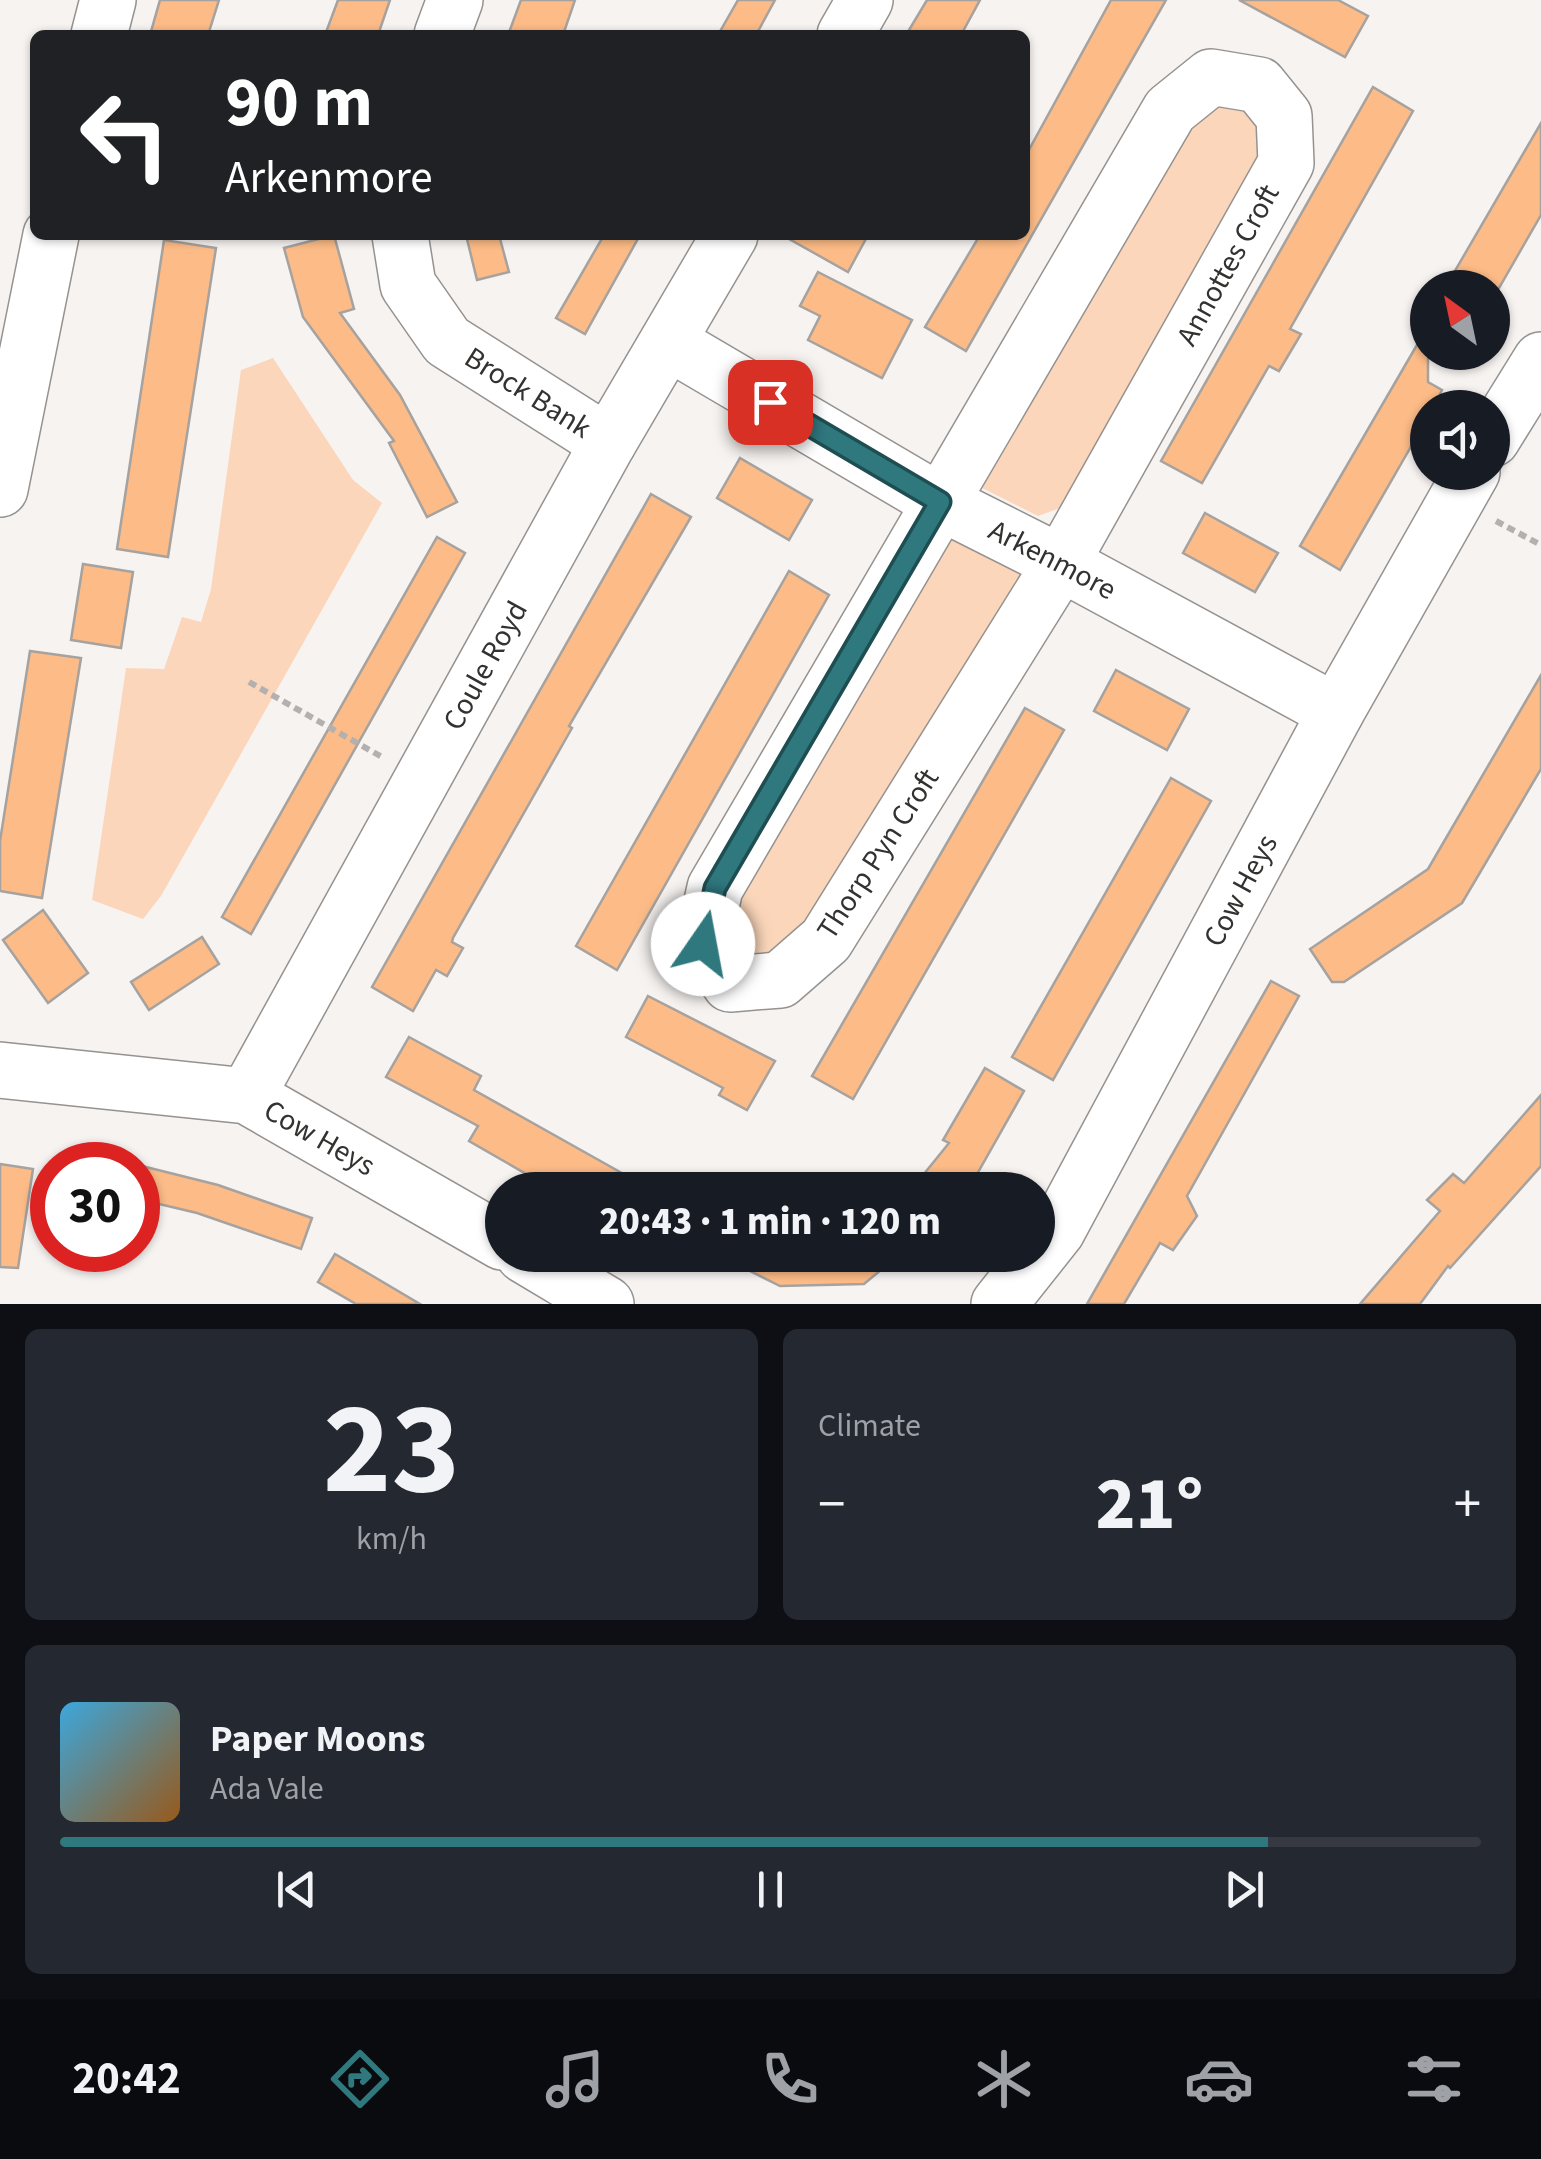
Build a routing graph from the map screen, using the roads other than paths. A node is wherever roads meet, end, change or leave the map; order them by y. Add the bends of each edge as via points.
1 (108, 0) edge
2 (455, 0) edge
3 (865, 0) edge
4 (100, 30) edge
5 (444, 30) edge
6 (848, 30) edge
7 (50, 240) edge
8 (401, 240) edge
9 (727, 240) edge
10 (668, 342) junction
11 (1541, 360) edge
12 (1510, 410) edge
13 (608, 443) junction
14 (0, 489) edge
15 (1462, 490) edge
16 (940, 502) junction
17 (1061, 563) junction
18 (1336, 712) junction
19 (0, 1070) edge
20 (247, 1096) junction
21 (485, 1232) edge
22 (552, 1272) edge
23 (606, 1304) edge
24 (999, 1304) edge

1 - 4 street
2 - 5 street
3 - 6 street
7 - 14 street
8 - 13 street, Brock Bank via 408,286 448,341
9 - 10 street, Coule Royd
10 - 13 street, Coule Royd
10 - 16 street, Arkenmore
11 - 12 street
13 - 20 street, Coule Royd
15 - 18 street, Cow Heys
16 - 17 street, Arkenmore
16 - 17 street, Annottes Croft via 1170,110 1211,77 1259,84 1284,116 1286,163
16 - 17 street, Thorp Pyn Croft via 715,888 703,944 730,984 780,980 826,940
17 - 18 street, Arkenmore
18 - 24 street, Cow Heys via 1057,1231
19 - 20 street, Cow Heys
20 - 21 street, Cow Heys
22 - 23 street

